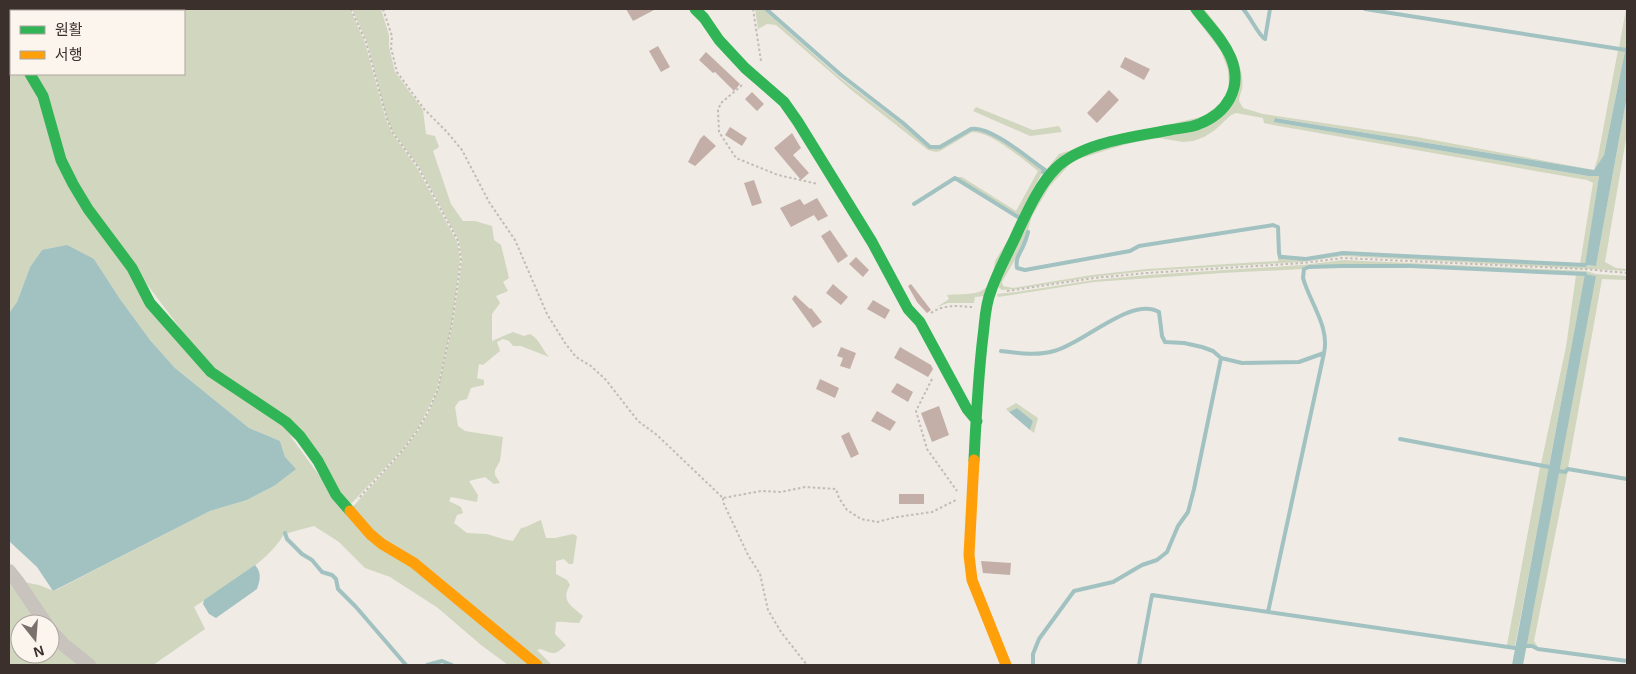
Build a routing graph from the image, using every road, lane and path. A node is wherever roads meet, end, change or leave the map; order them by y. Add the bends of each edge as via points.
1 (351, 9) edge
2 (383, 9) edge
3 (695, 9) edge
4 (753, 9) edge
5 (1196, 9) edge
6 (31, 75) edge
7 (756, 77) junction
8 (832, 175) junction
9 (1627, 273) edge
10 (990, 292) junction
11 (987, 307) junction
12 (920, 322) junction
13 (941, 361) junction
14 (977, 421) junction
15 (956, 491) dead end
16 (973, 497) junction
17 (722, 498) junction
18 (348, 510) junction
19 (9, 571) edge
20 (39, 614) edge
21 (60, 641) edge
22 (89, 665) edge
23 (537, 665) edge
24 (808, 665) edge
25 (1006, 665) edge

1 - 18 path via 366,42 386,120 418,167 458,242 461,260 438,389 428,412 403,450
2 - 17 path via 392,36 391,48 397,72 424,109 462,150 489,202 515,240 547,314 565,343 576,357 606,380 638,421 657,435
3 - 7 street via 719,40
4 - 7 path via 762,75
5 - 10 street via 1225,46 1233,64 1236,86 1230,102 1206,122 1086,149 1062,163 1035,198
6 - 18 street via 42,96 61,160 73,184 122,253 150,303 211,372 286,422 300,436
7 - 8 street via 784,102
7 - 8 path via 722,103 718,110 719,132 736,158 778,175 817,185
8 - 12 street via 881,256 908,309
9 - 10 path via 1343,258 1094,278 1017,291
10 - 11 street
11 - 12 path via 948,306 937,309
11 - 14 street
12 - 13 street
13 - 14 street via 966,409
13 - 15 path via 916,412 926,449
14 - 16 street
16 - 17 path via 932,512 877,522 861,520 847,510 836,489 805,487
16 - 25 street via 969,555 972,580
17 - 24 path via 760,574 768,610
18 - 23 street via 382,544 414,563
19 - 20 street
21 - 22 street

